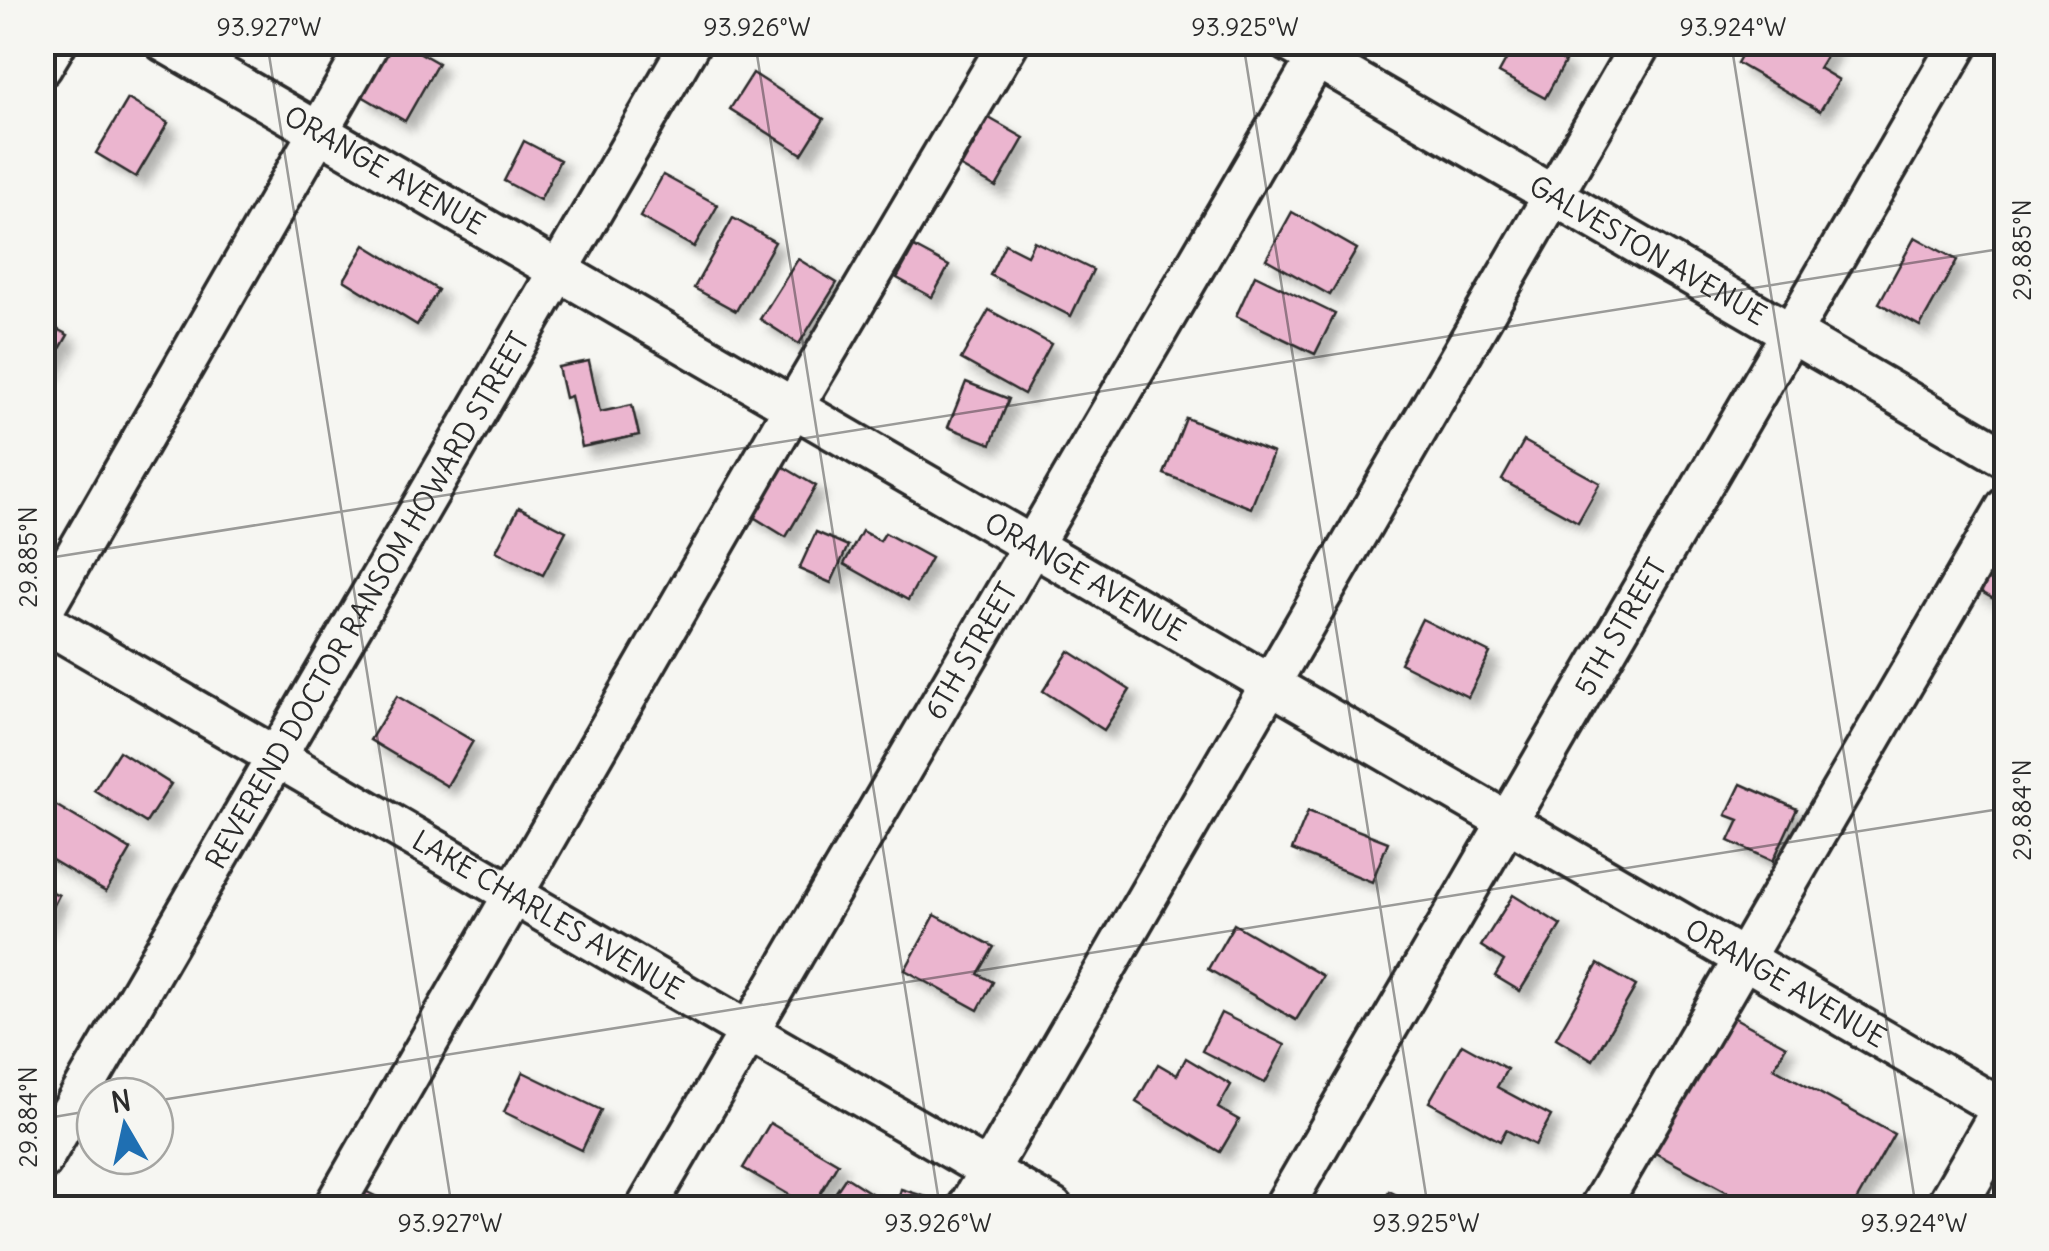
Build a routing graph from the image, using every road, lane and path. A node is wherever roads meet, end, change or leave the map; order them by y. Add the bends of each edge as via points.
1 (57, 42) edge
2 (164, 42) edge
3 (370, 42) edge
4 (691, 42) edge
5 (1009, 42) edge
6 (1642, 42) edge
7 (1960, 42) edge
8 (1310, 48) edge
9 (42, 67) edge
10 (318, 132) junction
11 (1553, 196) junction
12 (557, 272) junction
13 (1791, 334) junction
14 (793, 408) junction
15 (2006, 458) edge
16 (2006, 507) edge
17 (1032, 546) junction
18 (42, 613) edge
19 (42, 621) edge
20 (1271, 684) junction
21 (276, 759) junction
22 (1509, 820) junction
23 (512, 896) junction
24 (1744, 957) junction
25 (748, 1032) junction
26 (2006, 1111) edge
27 (42, 1161) edge
28 (988, 1171) junction
29 (333, 1208) edge
30 (646, 1208) edge
31 (967, 1208) edge
32 (1053, 1208) edge
33 (1283, 1208) edge
34 (1599, 1208) edge
35 (1950, 1208) edge

1 - 9 street
2 - 10 street, ORANGE AVENUE
3 - 10 street
4 - 12 street, REVEREND DOCTOR RANSOM HOWARD STREET
5 - 14 street
6 - 11 street
7 - 13 street, 5TH STREET
8 - 11 street, GALVESTON AVENUE
8 - 17 street, 6TH STREET
10 - 12 street, ORANGE AVENUE
10 - 18 street
11 - 13 street, GALVESTON AVENUE
11 - 20 street
12 - 14 street, ORANGE AVENUE
12 - 21 street, REVEREND DOCTOR RANSOM HOWARD STREET
13 - 15 street, GALVESTON AVENUE
13 - 22 street, 5TH STREET
14 - 17 street, ORANGE AVENUE
14 - 23 street
16 - 24 street
17 - 20 street, ORANGE AVENUE
17 - 25 street, 6TH STREET
19 - 21 street, LAKE CHARLES AVENUE
20 - 22 street, ORANGE AVENUE
20 - 28 street
21 - 23 street, LAKE CHARLES AVENUE
21 - 27 street, REVEREND DOCTOR RANSOM HOWARD STREET
22 - 24 street, ORANGE AVENUE
22 - 33 street, 5TH STREET
23 - 25 street, LAKE CHARLES AVENUE
23 - 29 street
24 - 26 street, ORANGE AVENUE
24 - 34 street
25 - 28 street, LAKE CHARLES AVENUE
25 - 30 street, 6TH STREET
26 - 35 main road
28 - 31 street
28 - 32 street, LAKE CHARLES AVENUE

